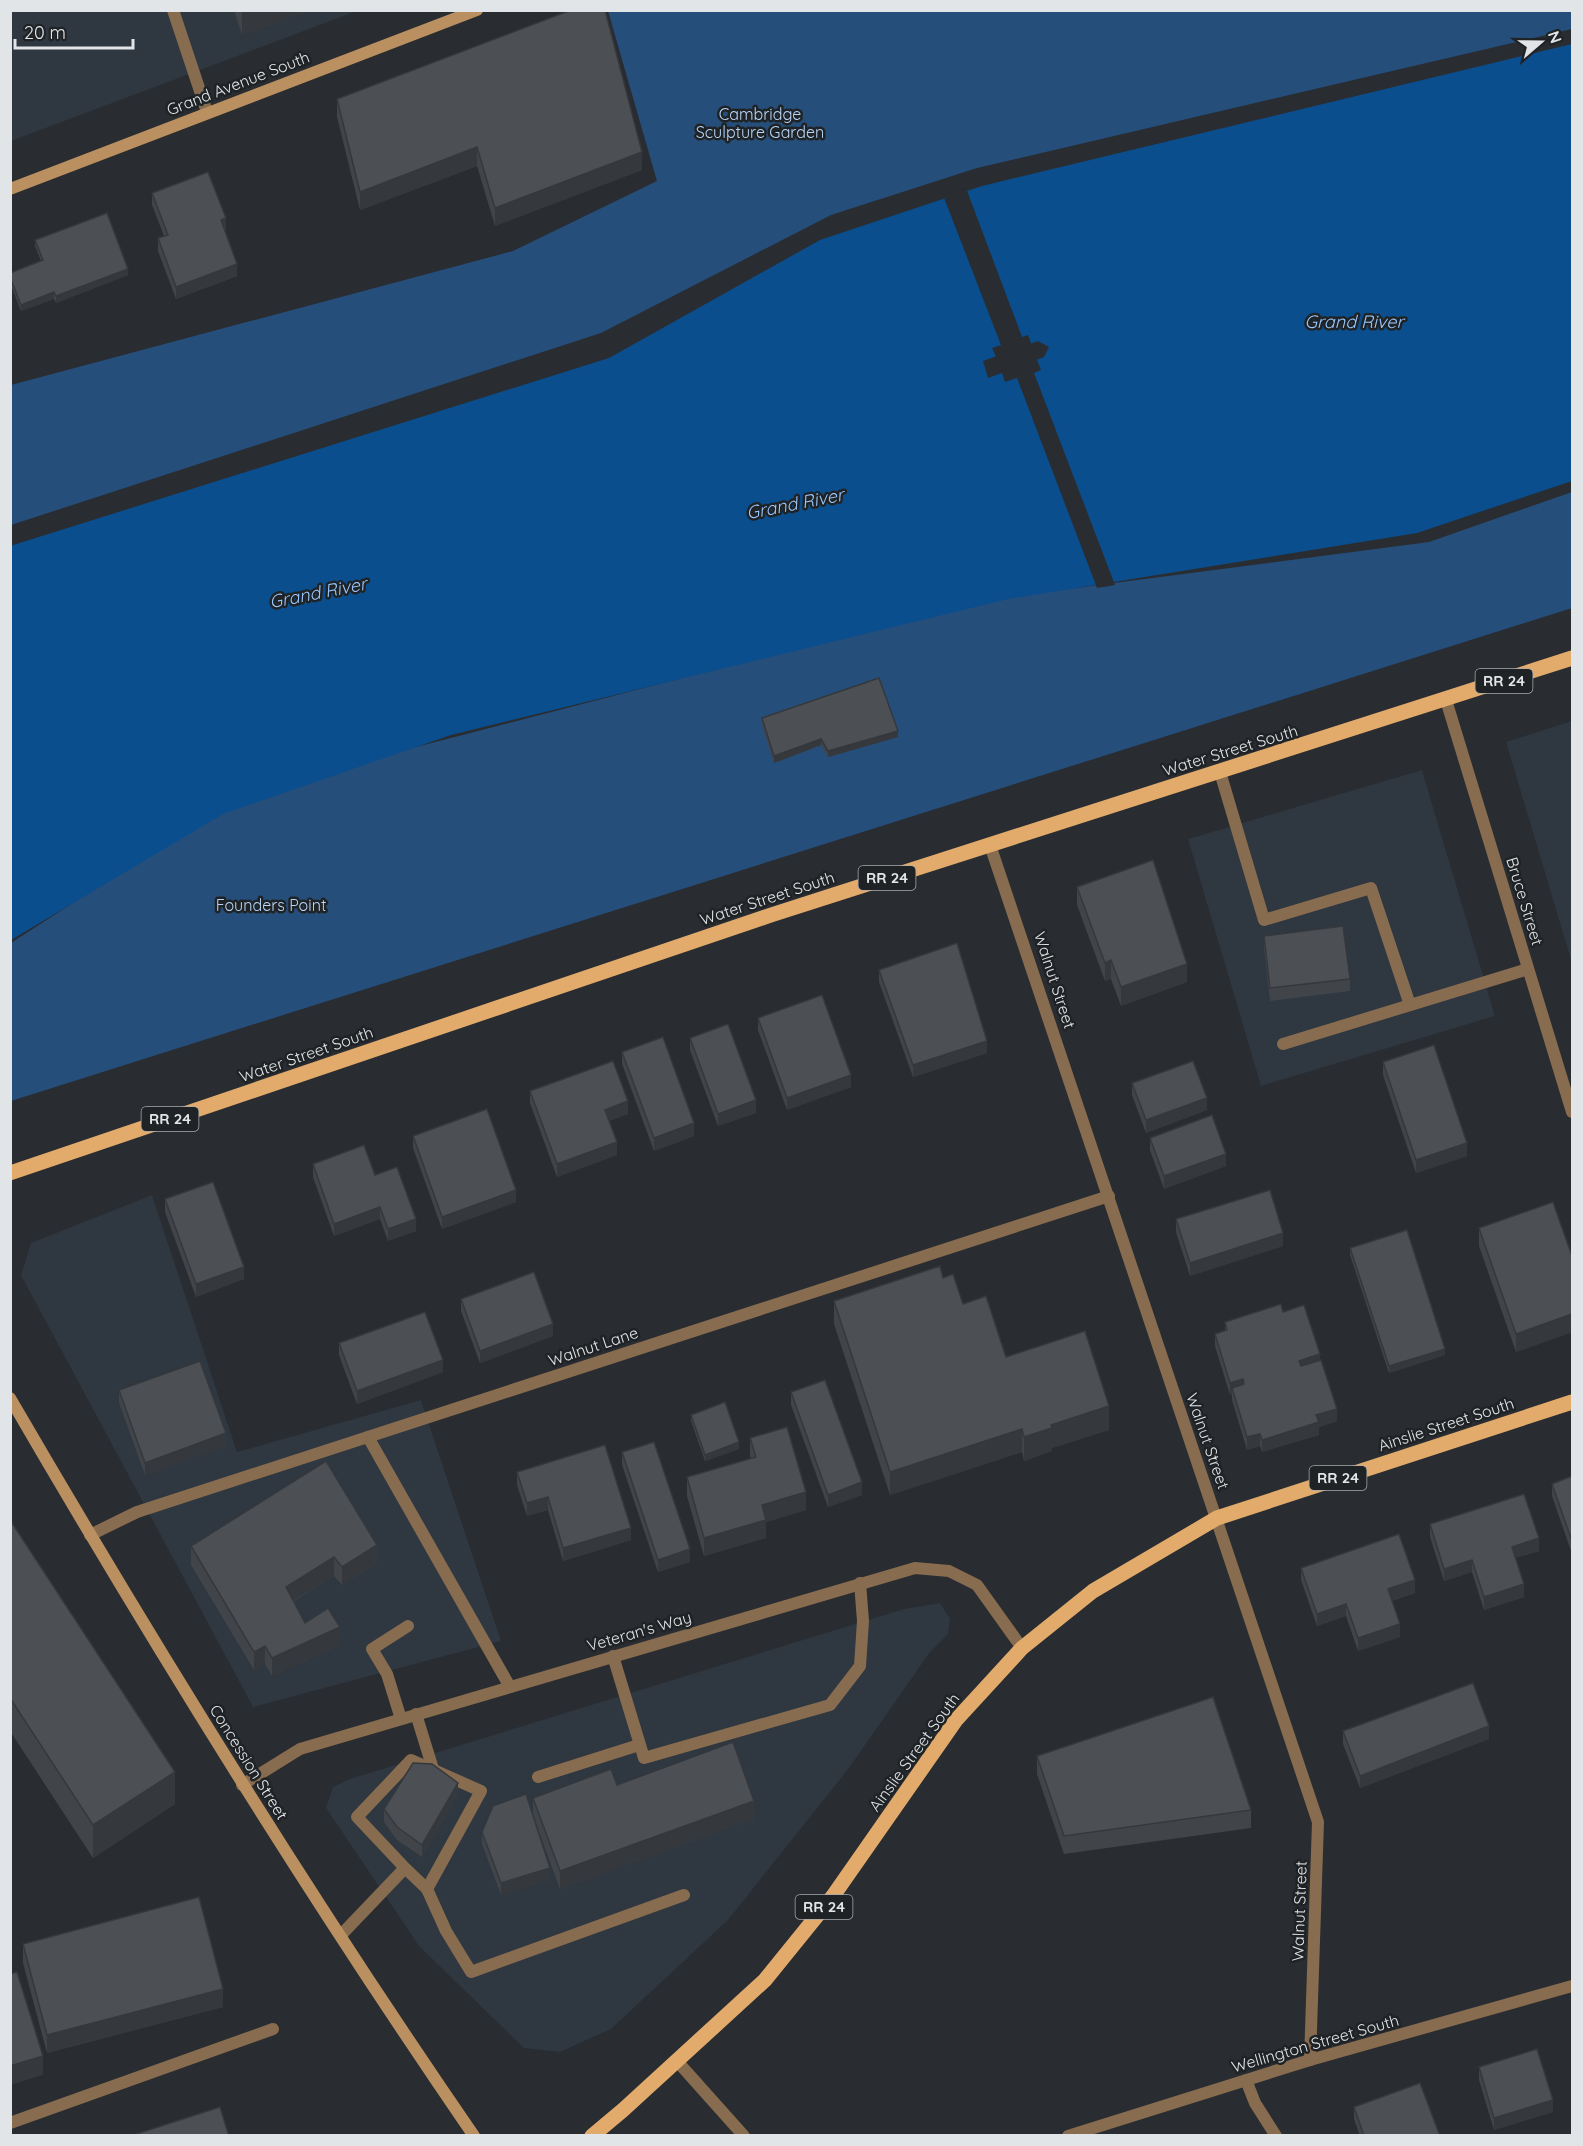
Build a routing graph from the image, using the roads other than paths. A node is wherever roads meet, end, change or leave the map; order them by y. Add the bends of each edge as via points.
1 (173, 10) edge
2 (477, 10) edge
3 (207, 112) junction
4 (10, 189) edge
5 (1572, 658) edge
6 (1446, 700) junction
7 (1220, 772) junction
8 (990, 845) junction
9 (1528, 969) junction
10 (1410, 1005) junction
11 (1283, 1044) dead end
12 (1572, 1112) edge
13 (10, 1173) edge
14 (1109, 1196) junction
15 (10, 1398) edge
16 (1572, 1402) edge
17 (368, 1437) junction
18 (1216, 1518) junction
19 (90, 1535) junction
20 (860, 1583) junction
21 (408, 1626) dead end
22 (1022, 1648) junction
23 (613, 1656) junction
24 (510, 1687) junction
25 (417, 1714) junction
26 (401, 1719) junction
27 (639, 1745) junction
28 (433, 1769) junction
29 (538, 1777) dead end
30 (242, 1785) junction
31 (405, 1868) junction
32 (427, 1888) junction
33 (684, 1895) dead end
34 (341, 1935) junction
35 (1572, 1986) edge
36 (273, 2029) dead end
37 (1310, 2060) junction
38 (677, 2061) junction
39 (1246, 2079) junction
40 (10, 2123) edge
41 (474, 2136) edge
42 (592, 2136) edge
43 (744, 2136) edge
44 (1068, 2136) edge
45 (1276, 2136) edge

1 - 3 street
2 - 3 main road, Grand Avenue South
3 - 4 main road, Grand Avenue South
5 - 6 main road, Water Street South / RR 24
6 - 7 main road, Water Street South / RR 24
6 - 9 street, Bruce Street
7 - 8 main road, Water Street South / RR 24
7 - 10 street via 1264,920 1371,888
8 - 13 main road, Water Street South / RR 24 via 771,915
8 - 14 street, Walnut Street
9 - 10 street
9 - 12 street, Bruce Street
10 - 11 street
14 - 17 street, Walnut Lane
14 - 18 street, Walnut Street
15 - 19 main road, Concession Street
16 - 18 main road, Ainslie Street South / RR 24
17 - 19 street, Walnut Lane via 137,1512
17 - 24 street
18 - 22 main road, Ainslie Street South / RR 24 via 1093,1591
18 - 37 street, Walnut Street via 1318,1822
19 - 30 main road, Concession Street
20 - 22 street, Veteran's Way via 915,1568 949,1570 977,1585
20 - 23 street, Veteran's Way
20 - 27 street via 860,1666 830,1705 644,1758
21 - 26 street via 372,1649 387,1674
22 - 38 main road, Ainslie Street South / RR 24 via 956,1720 833,1896 765,1980
23 - 24 street, Veteran's Way
23 - 27 street
24 - 25 street, Veteran's Way
25 - 26 street, Veteran's Way
25 - 28 street
26 - 30 street, Veteran's Way via 300,1749
27 - 29 street
28 - 31 street via 411,1760 357,1817
28 - 32 street via 481,1791
30 - 34 main road, Concession Street
31 - 32 street
31 - 34 street
32 - 33 street via 446,1931 471,1972
34 - 41 main road, Concession Street
35 - 37 street, Wellington Street South
36 - 40 street
37 - 39 street, Wellington Street South
38 - 42 main road, Ainslie Street South / RR 24
38 - 43 street
39 - 44 street, Wellington Street South
39 - 45 street via 1255,2103

